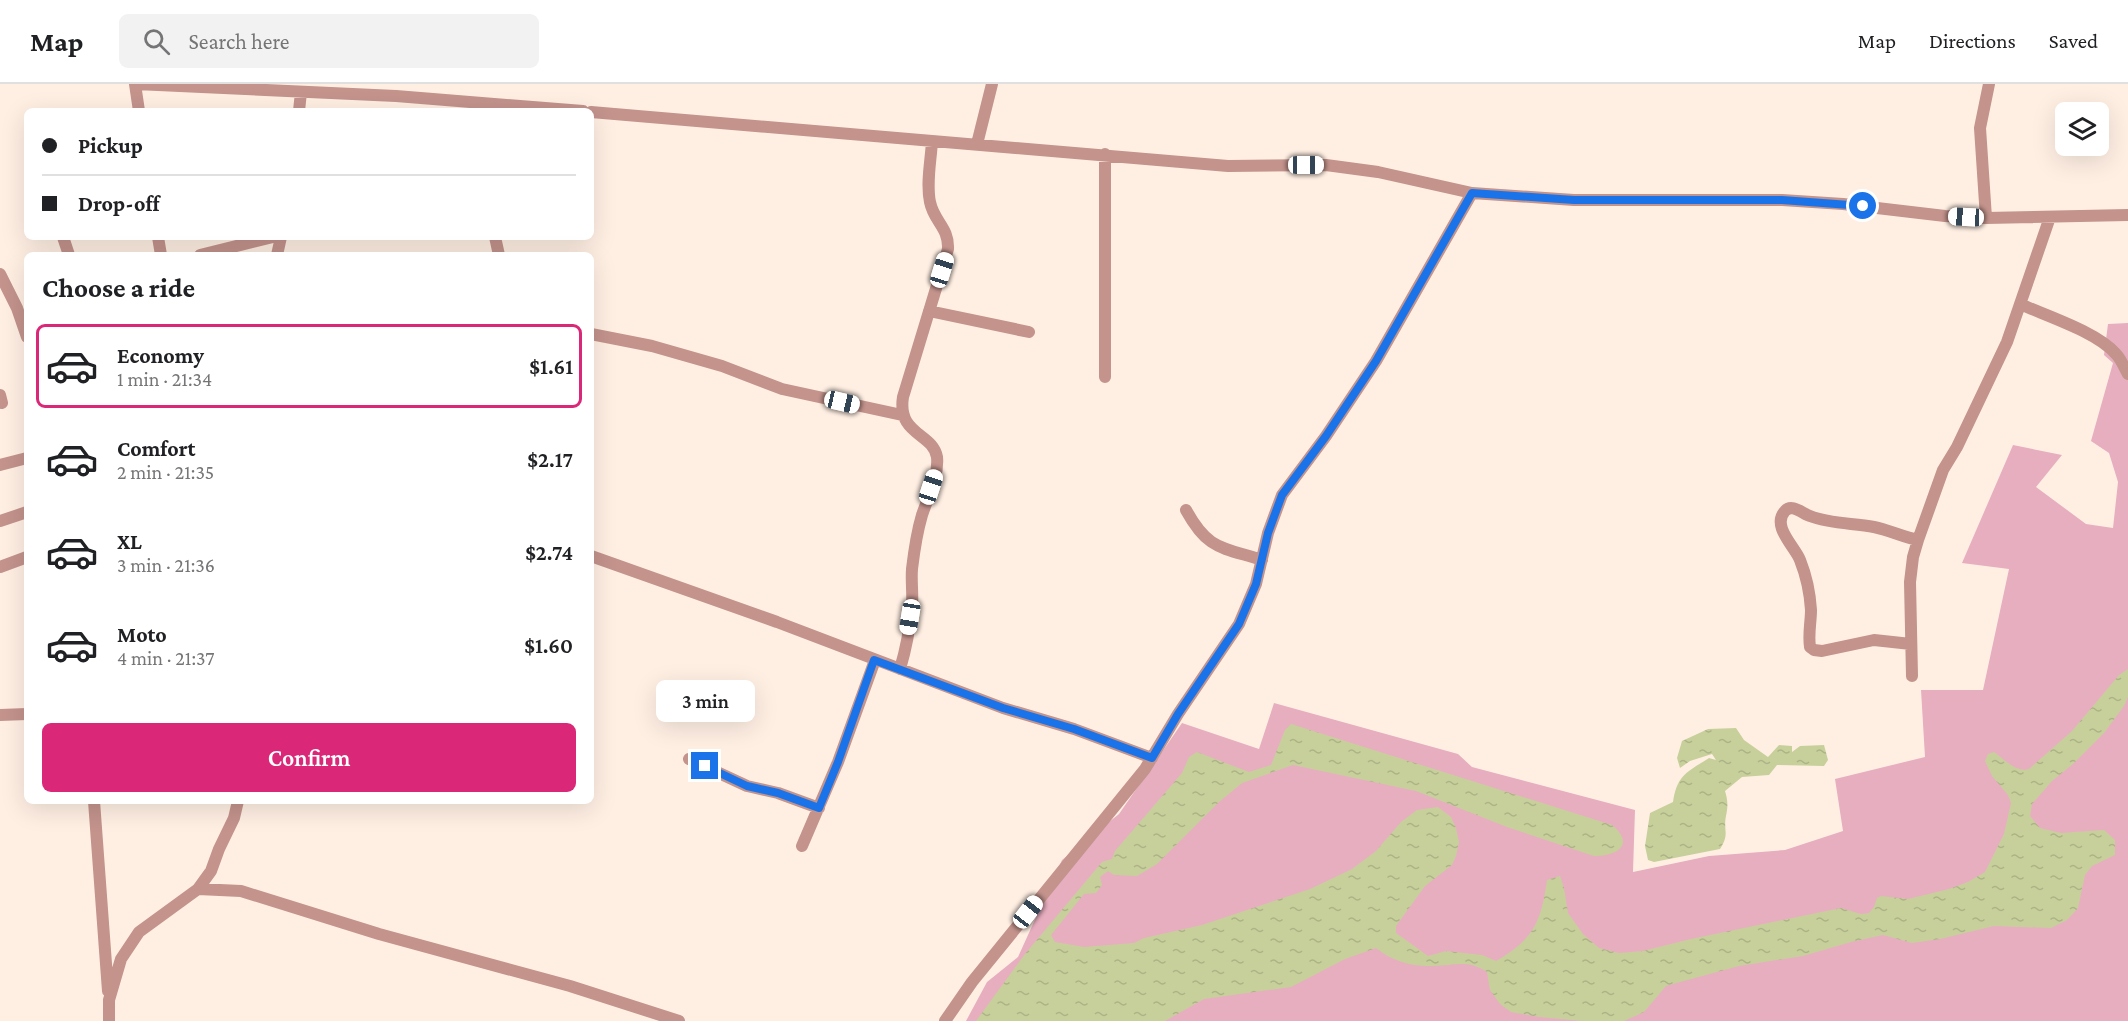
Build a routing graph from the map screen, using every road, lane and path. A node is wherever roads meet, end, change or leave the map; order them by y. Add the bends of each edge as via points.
1 (136, 84) edge
2 (992, 84) edge
3 (1989, 84) edge
4 (301, 92) junction
5 (484, 107) edge
6 (139, 108) edge
7 (299, 108) edge
8 (509, 108) edge
9 (594, 112) edge
10 (932, 141) junction
11 (977, 144) junction
12 (1105, 154) junction
13 (1472, 193) junction
14 (2128, 215) edge
15 (2050, 217) junction
16 (1986, 218) junction
17 (261, 240) edge
18 (212, 252) edge
19 (1, 280) edge
20 (2020, 304) junction
21 (929, 311) junction
22 (24, 329) edge
23 (1029, 332) dead end
24 (594, 335) edge
25 (2128, 374) edge
26 (1104, 377) dead end
27 (902, 415) junction
28 (24, 459) edge
29 (0, 465) edge
30 (1186, 510) dead end
31 (24, 513) edge
32 (0, 521) edge
33 (1918, 540) junction
34 (594, 557) edge
35 (24, 558) edge
36 (1262, 560) junction
37 (0, 567) edge
38 (1911, 644) junction
39 (874, 660) junction
40 (900, 669) junction
41 (1912, 676) dead end
42 (24, 714) edge
43 (0, 715) edge
44 (1152, 758) junction
45 (689, 759) dead end
46 (94, 804) edge
47 (237, 804) edge
48 (819, 808) junction
49 (802, 846) dead end
50 (198, 889) junction
51 (109, 1000) junction
52 (109, 1021) edge
53 (679, 1021) edge
54 (945, 1021) edge

1 - 4 street
1 - 6 street
2 - 11 street
3 - 16 street via 1980,128
4 - 5 street
4 - 7 street
5 - 8 street
9 - 10 street
10 - 11 street
10 - 21 street via 930,201 935,219 943,226 948,249
11 - 12 street
12 - 13 street via 1228,166 1326,165
12 - 26 street
13 - 16 street via 1574,200 1782,200
13 - 36 street via 1376,361 1282,495
14 - 15 street
15 - 16 street
15 - 20 street
17 - 18 street
19 - 22 street
20 - 25 street via 2105,344 2117,354
20 - 33 street via 2007,342 1943,470
21 - 23 street
21 - 27 street via 903,397
24 - 27 street via 722,366 782,389
27 - 40 street via 937,458 921,518 912,570 912,605
28 - 29 street
30 - 36 street via 1212,544
31 - 32 street
33 - 38 street via 1910,582
33 - 38 street via 1878,528 1810,516 1795,508 1789,508 1782,516 1783,532 1800,558 1806,578 1810,647 1822,651 1874,640
34 - 39 street
35 - 37 street
36 - 44 street via 1239,624
38 - 41 street
39 - 40 street
39 - 48 street
40 - 44 street
42 - 43 street
44 - 54 street
45 - 48 street via 747,786
46 - 51 street
47 - 50 street via 212,871
48 - 49 street
50 - 51 street via 139,932 120,959
50 - 53 street via 241,891
51 - 52 street

